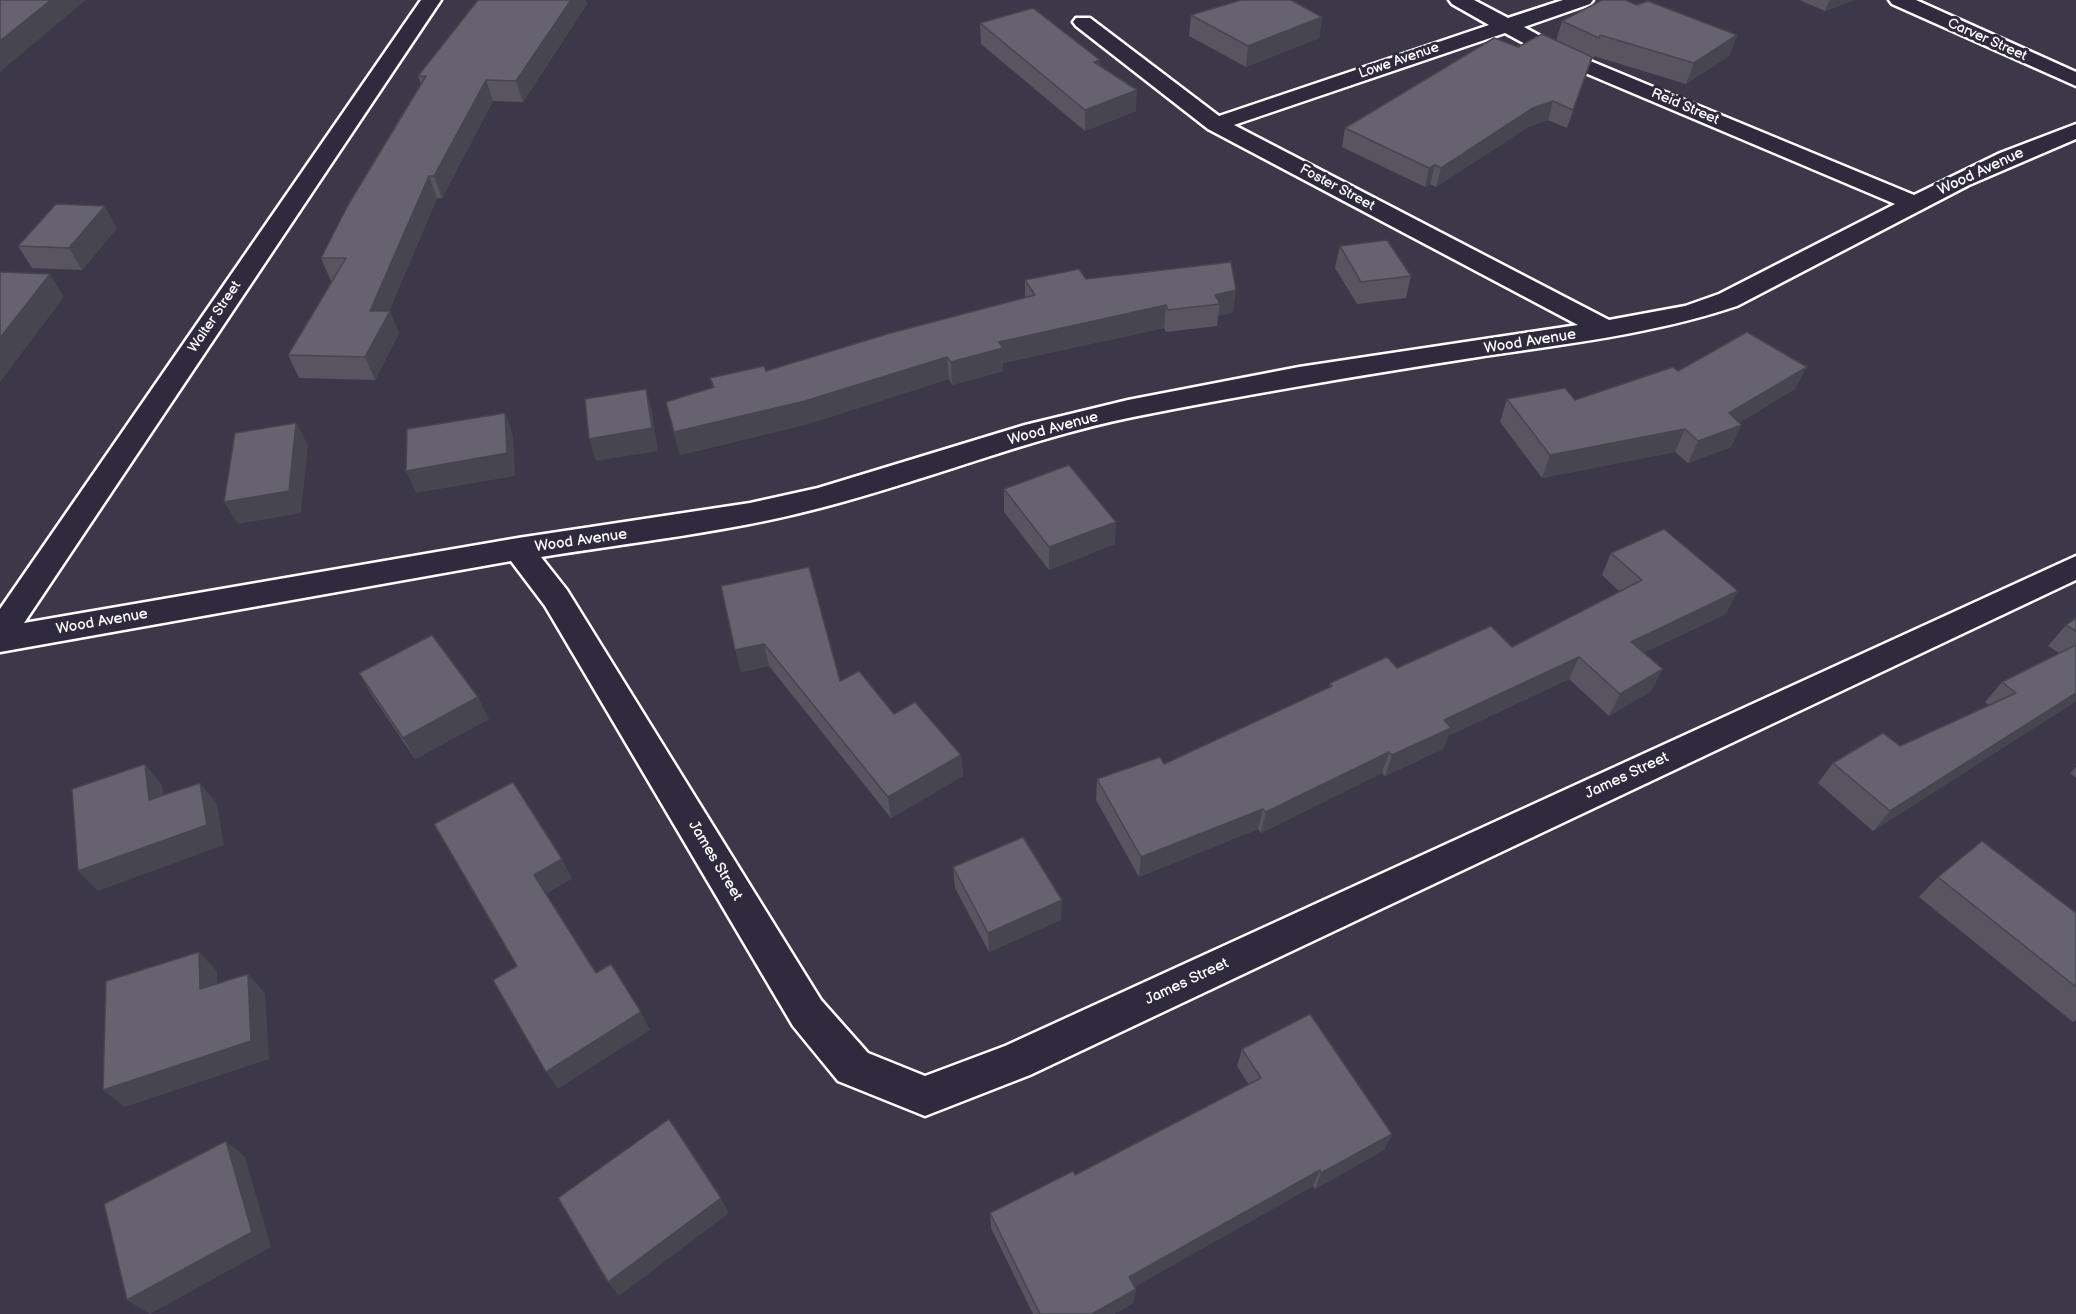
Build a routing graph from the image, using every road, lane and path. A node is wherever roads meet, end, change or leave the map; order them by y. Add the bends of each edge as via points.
1 (431, 0) edge
2 (1459, 0) edge
3 (1583, 0) edge
4 (1899, 0) edge
5 (1083, 22) dead end
6 (1504, 26) junction
7 (2076, 80) edge
8 (1216, 124) junction
9 (2076, 131) edge
10 (1915, 204) junction
11 (1606, 330) junction
12 (518, 549) junction
13 (2076, 567) edge
14 (0, 634) edge
15 (0, 640) edge

1 - 14 street, Walter Street
2 - 6 street, Reid Street
3 - 6 street, Lowe Avenue
4 - 7 street, Carver Street
5 - 8 street, Foster Street
6 - 8 street, Lowe Avenue
6 - 10 street, Reid Street via 1564,57
8 - 11 street, Foster Street
9 - 10 street, Wood Avenue via 2007,158
10 - 11 street, Wood Avenue via 1728,300 1690,313
11 - 12 street, Wood Avenue via 1197,394 1035,432 820,498 750,514
12 - 13 street, James Street via 556,598 807,1013 853,1067 925,1096 1016,1061
12 - 15 street, Wood Avenue

